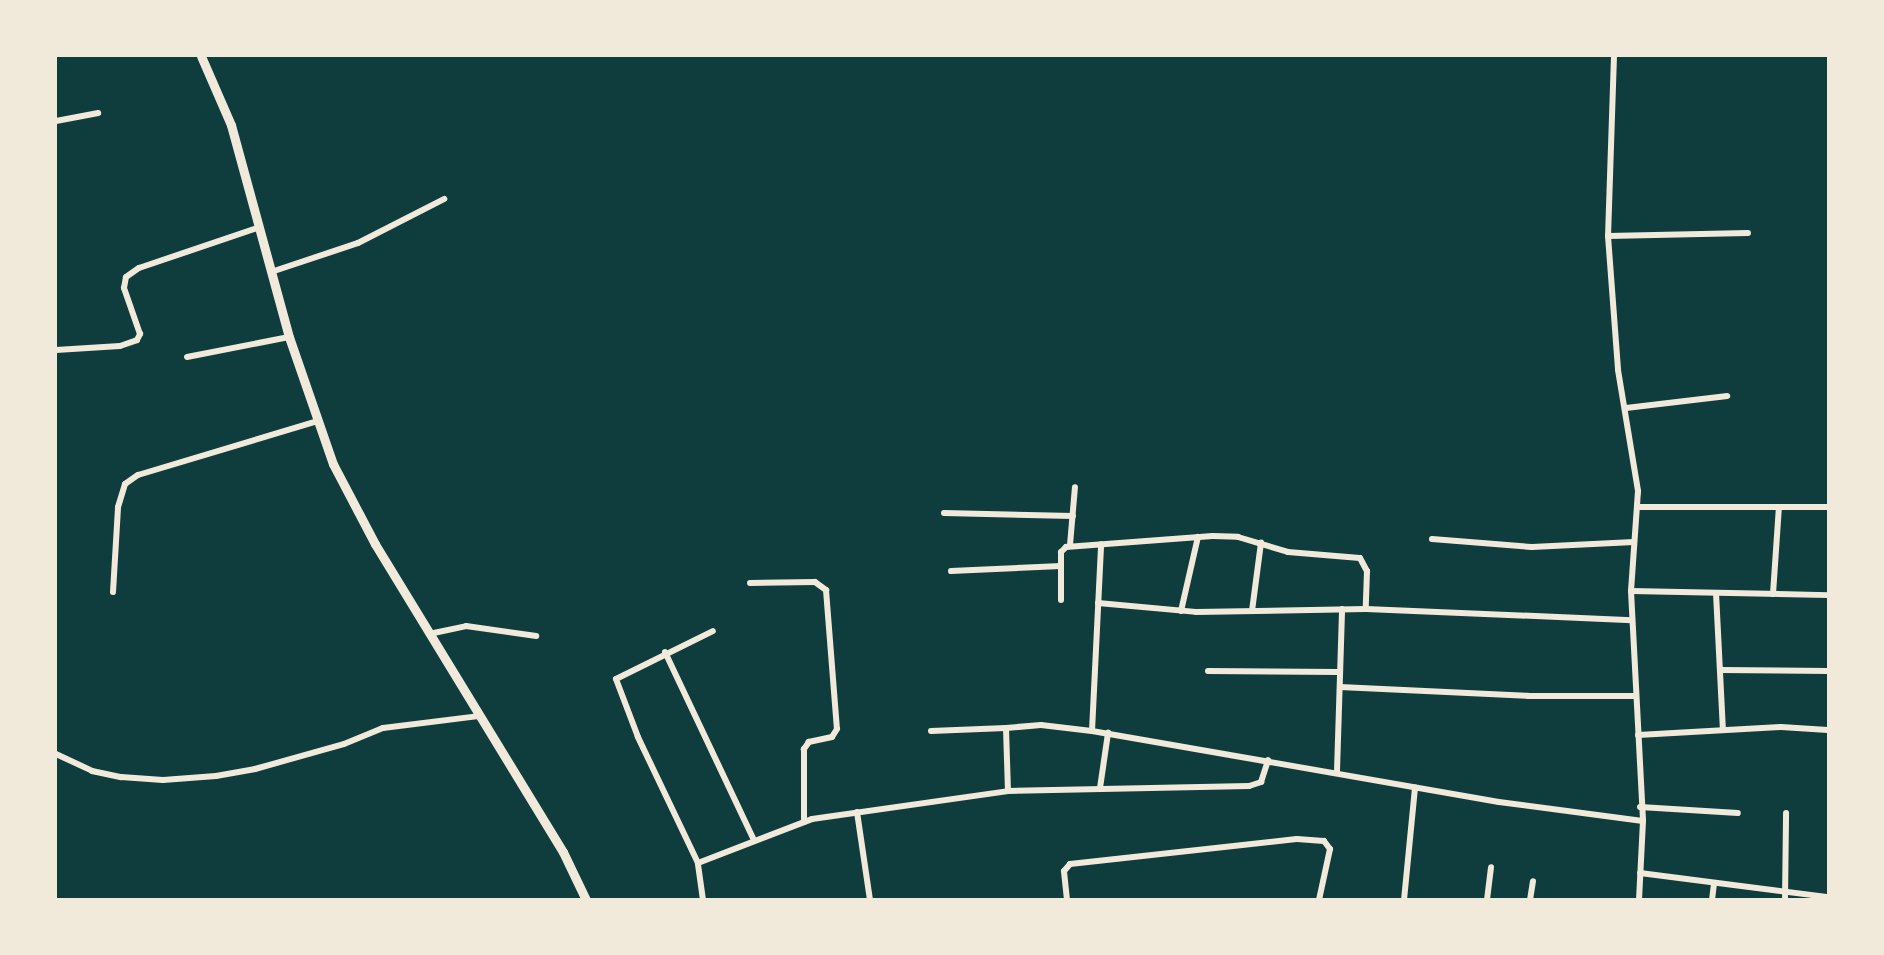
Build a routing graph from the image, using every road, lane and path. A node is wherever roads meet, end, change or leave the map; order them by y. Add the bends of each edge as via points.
1 (201, 56) edge
2 (1614, 56) edge
3 (98, 113) dead end
4 (56, 121) edge
5 (444, 199) dead end
6 (257, 228) junction
7 (1748, 233) dead end
8 (1608, 236) junction
9 (271, 272) junction
10 (289, 338) junction
11 (56, 350) edge
12 (187, 357) dead end
13 (1727, 396) dead end
14 (1626, 408) junction
15 (318, 421) junction
16 (1075, 486) dead end
17 (1637, 507) junction
18 (1779, 507) junction
19 (1828, 507) edge
20 (944, 513) dead end
21 (1072, 516) junction
22 (1198, 537) junction
23 (1432, 539) dead end
24 (1634, 542) junction
25 (1261, 543) junction
26 (1101, 544) junction
27 (1070, 545) junction
28 (1061, 566) junction
29 (951, 571) dead end
30 (750, 583) dead end
31 (1631, 591) junction
32 (113, 592) dead end
33 (1716, 593) junction
34 (1773, 594) junction
35 (1828, 596) edge
36 (1061, 600) dead end
37 (1098, 603) junction
38 (1342, 609) junction
39 (1366, 609) junction
40 (1181, 611) junction
41 (1252, 611) junction
42 (1632, 620) junction
43 (713, 631) dead end
44 (428, 634) junction
45 (536, 636) dead end
46 (665, 652) junction
47 (1208, 670) dead end
48 (1720, 670) junction
49 (1828, 671) edge
50 (1339, 672) junction
51 (1340, 687) junction
52 (1635, 696) junction
53 (480, 716) junction
54 (1006, 728) junction
55 (1723, 730) junction
56 (1828, 730) edge
57 (932, 731) dead end
58 (1092, 731) junction
59 (1108, 733) junction
60 (1638, 735) junction
61 (56, 754) edge
62 (1268, 760) junction
63 (1337, 771) junction
64 (1100, 788) junction
65 (1415, 788) junction
66 (1008, 791) junction
67 (1640, 807) junction
68 (857, 812) junction
69 (1738, 813) dead end
70 (1786, 813) dead end
71 (1643, 821) junction
72 (804, 822) junction
73 (754, 840) junction
74 (698, 863) junction
75 (1491, 867) dead end
76 (1640, 873) junction
77 (1533, 881) dead end
78 (1714, 883) junction
79 (1785, 892) junction
80 (1827, 898) edge
81 (586, 900) edge
82 (703, 900) edge
83 (870, 900) edge
84 (1067, 900) edge
85 (1319, 900) edge
86 (1404, 900) edge
87 (1487, 900) edge
88 (1530, 900) edge
89 (1638, 900) edge
90 (1712, 900) edge
91 (1785, 900) edge

1 - 6 street via 231,125
2 - 8 street
3 - 4 street
5 - 9 street via 358,243
6 - 9 street
6 - 11 street via 139,268 126,277 124,288 140,334 137,340
7 - 8 street
8 - 14 street via 1618,370
9 - 10 street
10 - 12 street
10 - 15 street
13 - 14 street
14 - 17 street via 1635,459
15 - 32 street via 138,475 125,484 118,507
15 - 44 street via 349,494
16 - 21 street
17 - 18 street
17 - 24 street
18 - 19 street
18 - 34 street
20 - 21 street
21 - 27 street
22 - 25 street via 1238,537
22 - 26 street
22 - 40 street
23 - 24 street via 1532,547
24 - 31 street
25 - 39 street via 1288,552 1360,558 1366,571
25 - 41 street
26 - 27 street
26 - 37 street
27 - 28 street via 1061,552
28 - 29 street
28 - 36 street
30 - 72 street via 815,582 826,590 837,729 832,737 809,742 804,749
31 - 33 street
31 - 42 street
33 - 34 street
33 - 48 street
34 - 35 street
37 - 40 street
37 - 58 street
38 - 39 street
38 - 41 street
38 - 50 street
39 - 42 street
40 - 41 street
42 - 52 street
43 - 46 street
44 - 45 street via 466,626
44 - 53 street
46 - 73 street
46 - 74 street via 619,675 616,684
47 - 50 street
48 - 49 street
48 - 55 street
50 - 51 street
51 - 52 street via 1528,696
51 - 63 street
52 - 60 street
53 - 61 street via 391,726 344,744 216,776 163,780 121,777 92,771
53 - 81 street via 563,852
54 - 57 street
54 - 58 street via 1041,725
54 - 66 street
55 - 56 street
55 - 60 street
58 - 59 street
59 - 62 street
59 - 64 street
60 - 67 street
62 - 63 street
62 - 64 street via 1258,784 1216,789
63 - 65 street
64 - 66 street
65 - 71 street
65 - 86 street
66 - 68 street
67 - 69 street
67 - 71 street
68 - 72 street
68 - 83 street
70 - 79 street
71 - 76 street
72 - 73 street
73 - 74 street
74 - 82 street
75 - 87 street
76 - 78 street
76 - 89 street
77 - 88 street
78 - 79 street
78 - 90 street
79 - 80 street
79 - 91 street
84 - 85 street via 1064,871 1070,864 1297,838 1324,841 1330,849

